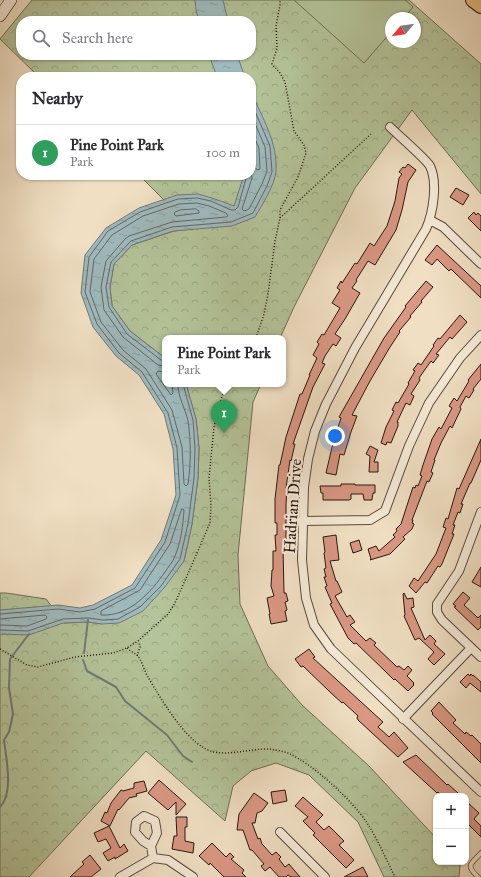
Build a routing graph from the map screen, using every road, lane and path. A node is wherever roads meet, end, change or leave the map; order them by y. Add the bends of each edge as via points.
1 (10, 0) edge
2 (280, 0) edge
3 (473, 0) edge
4 (481, 6) edge
5 (0, 11) edge
6 (0, 16) edge
7 (390, 127) dead end
8 (371, 134) dead end
9 (280, 218) junction
10 (430, 220) junction
11 (481, 264) edge
12 (257, 335) edge
13 (481, 335) edge
14 (226, 387) edge
15 (481, 512) edge
16 (302, 521) junction
17 (138, 641) junction
18 (127, 648) junction
19 (471, 648) junction
20 (0, 649) edge
21 (137, 656) junction
22 (481, 657) edge
23 (403, 719) junction
24 (481, 792) edge
25 (280, 832) dead end
26 (151, 846) dead end
27 (481, 853) edge
28 (152, 858) junction
29 (120, 877) edge
30 (193, 877) edge
31 (325, 877) edge
32 (395, 877) edge
33 (478, 877) edge

1 - 5 main road
1 - 6 main road
2 - 9 path via 276,26 277,48 272,64 285,82 294,131 306,149 302,169 282,205
3 - 4 highway
7 - 10 street, Hadrian Drive via 430,165 434,179 434,194
8 - 9 path
9 - 12 path via 264,314
10 - 11 street via 443,227
10 - 16 street, Hadrian Drive via 355,348 326,404 315,430 308,459
13 - 16 street via 460,358 429,403 409,446 385,511 370,520
14 - 17 path via 214,427 209,478 209,527 172,609
15 - 19 street via 459,571 439,599 436,608 442,620
16 - 23 street, Hadrian Drive via 302,560 306,598 314,625 331,649
17 - 18 path
17 - 21 path via 140,647
18 - 20 path via 113,653 75,657 38,667 27,665
18 - 21 path
19 - 22 street
19 - 23 street
21 - 32 path via 147,676 178,722 204,748 216,753 260,749 279,751 293,756 322,777 366,821
23 - 24 street, Hadrian Drive
25 - 31 street
26 - 28 street
27 - 33 lane via 470,864 470,870
28 - 29 street
28 - 30 street via 168,860

